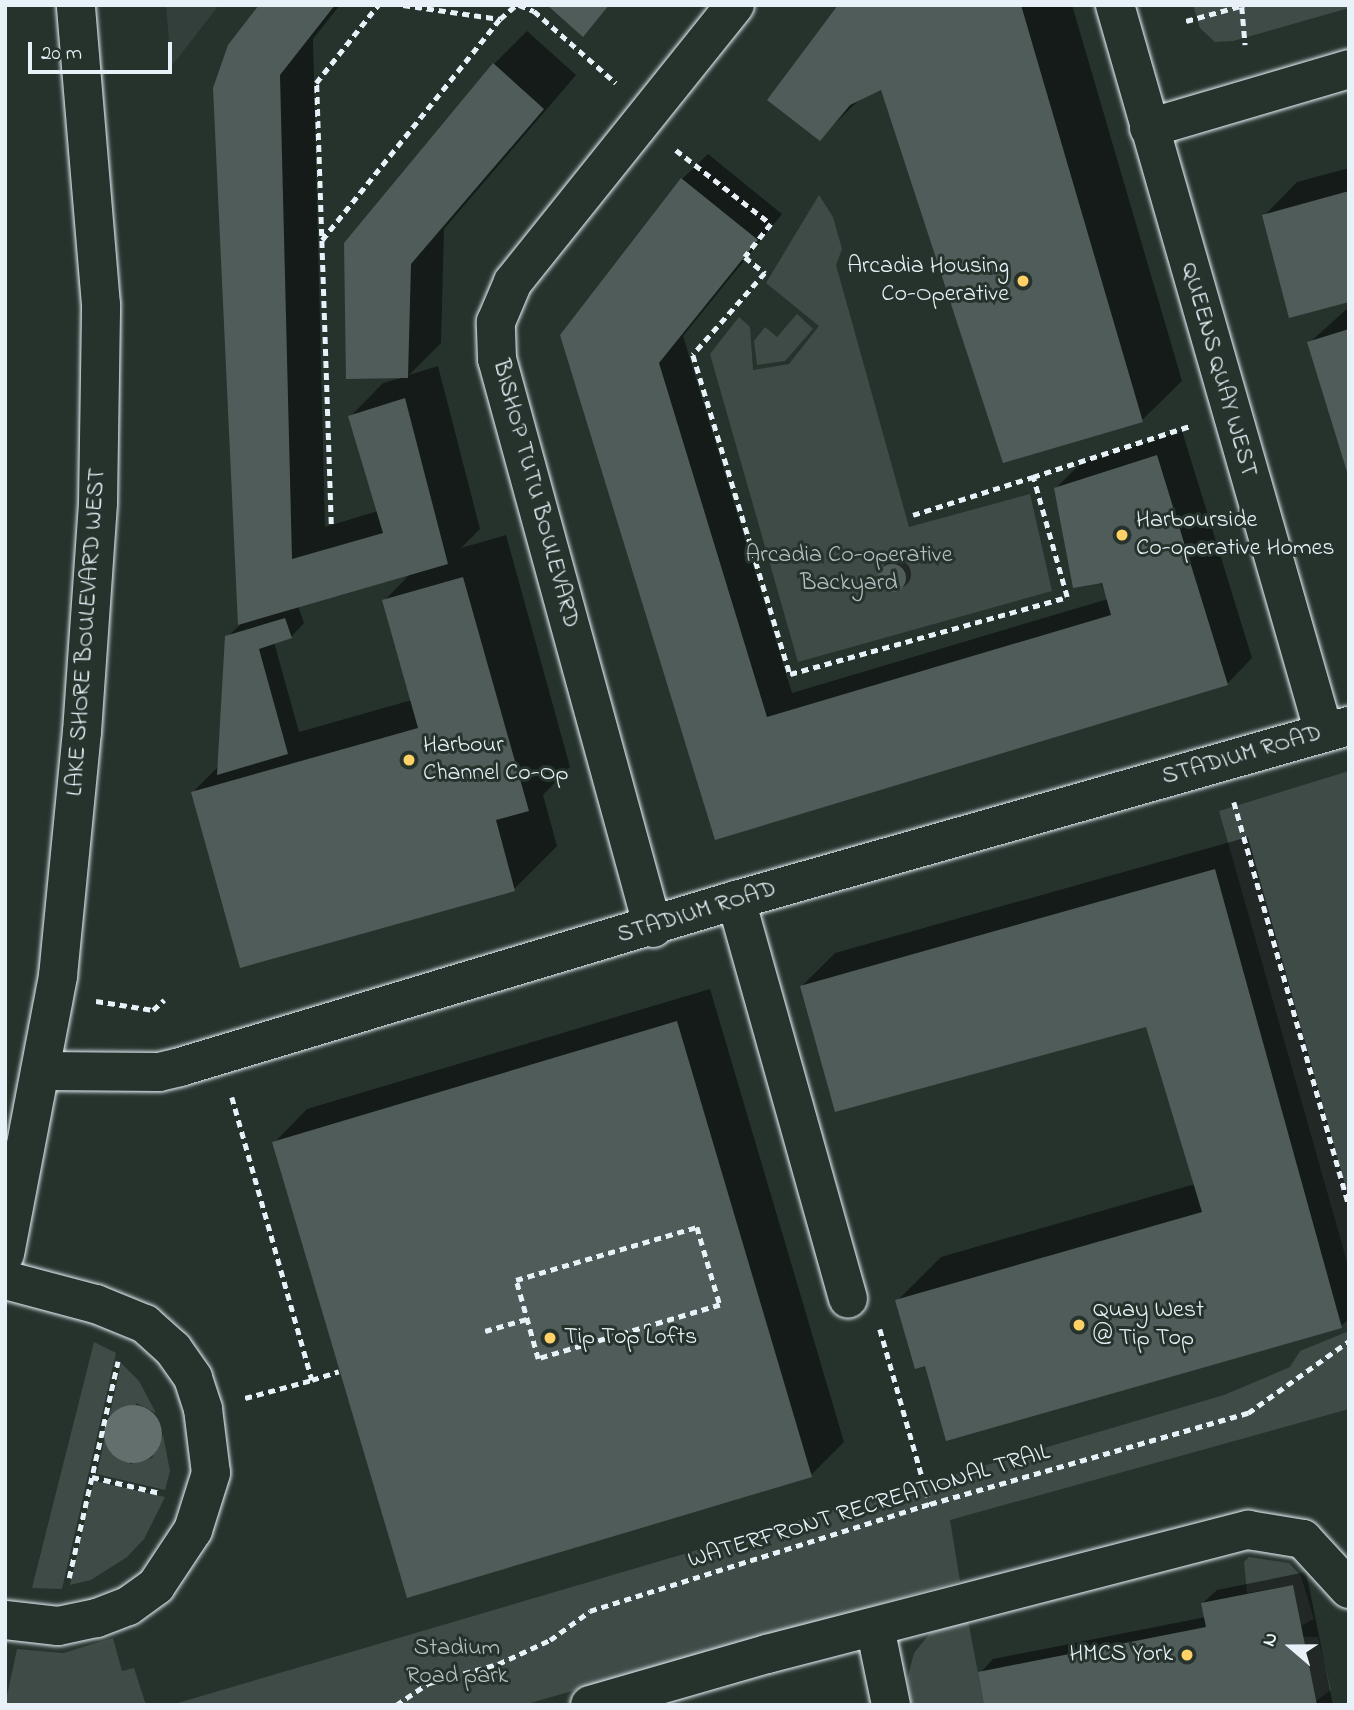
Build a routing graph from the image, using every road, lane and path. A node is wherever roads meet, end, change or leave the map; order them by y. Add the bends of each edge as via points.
1 (76, 5) edge
2 (377, 5) edge
3 (403, 5) edge
4 (518, 5) edge
5 (735, 5) edge
6 (1115, 5) edge
7 (1243, 6) edge
8 (500, 19) junction
9 (1186, 21) dead end
10 (1245, 45) dead end
11 (1349, 69) edge
12 (639, 125) junction
13 (1149, 128) junction
14 (321, 240) junction
15 (1190, 426) dead end
16 (1033, 477) junction
17 (913, 515) dead end
18 (331, 524) dead end
19 (1336, 729) edge
20 (1234, 801) dead end
21 (736, 900) junction
22 (653, 928) junction
23 (164, 1000) dead end
24 (153, 1010) dead end
25 (43, 1071) junction
26 (231, 1093) dead end
27 (1349, 1206) edge
28 (5, 1254) edge
29 (5, 1280) edge
30 (848, 1299) joint
31 (130, 1318) junction
32 (527, 1319) junction
33 (485, 1331) dead end
34 (1349, 1341) edge
35 (339, 1371) dead end
36 (312, 1380) junction
37 (204, 1409) junction
38 (92, 1477) junction
39 (204, 1504) junction
40 (930, 1504) junction
41 (1349, 1589) edge
42 (5, 1620) edge
43 (58, 1626) junction
44 (875, 1627) junction
45 (396, 1705) edge
46 (590, 1705) edge
47 (891, 1705) edge

1 - 25 main road, LAKE SHORE BOULEVARD WEST via 101,305 98,503 82,732 58,976
2 - 14 path via 316,83
3 - 8 path
4 - 8 path
4 - 12 path via 534,10
5 - 12 main road, BISHOP TUTU BOULEVARD
6 - 13 main road, QUEENS QUAY WEST
7 - 9 path
7 - 10 path
8 - 14 path
11 - 13 main road
12 - 16 path via 771,224 745,257 765,273 693,355 790,674 1067,597
12 - 22 main road, BISHOP TUTU BOULEVARD via 513,282 496,322 497,359
13 - 19 main road, QUEENS QUAY WEST
14 - 18 path
15 - 16 path
16 - 17 path
19 - 21 main road, STADIUM ROAD
20 - 27 path
21 - 22 main road, STADIUM ROAD
21 - 30 main road
22 - 25 main road, STADIUM ROAD via 159,1072
23 - 24 path
25 - 28 main road, LAKE SHORE BOULEVARD WEST
26 - 36 path
29 - 31 main road via 96,1304
30 - 40 path via 878,1319
31 - 37 main road via 145,1324 173,1349 193,1378
31 - 38 path via 100,1427
32 - 32 path via 538,1359 720,1305 697,1227 516,1280
32 - 33 path
34 - 40 path, WATERFRONT RECREATIONAL TRAIL via 1248,1413
35 - 36 path
36 - 37 path
37 - 39 main road via 211,1473
38 - 39 path
38 - 43 path
39 - 43 main road via 156,1586 128,1606
40 - 45 path, WATERFRONT RECREATIONAL TRAIL via 590,1611 550,1640 478,1671 429,1683
41 - 44 main road via 1304,1539 1248,1530
42 - 43 main road
44 - 46 main road
44 - 47 main road

